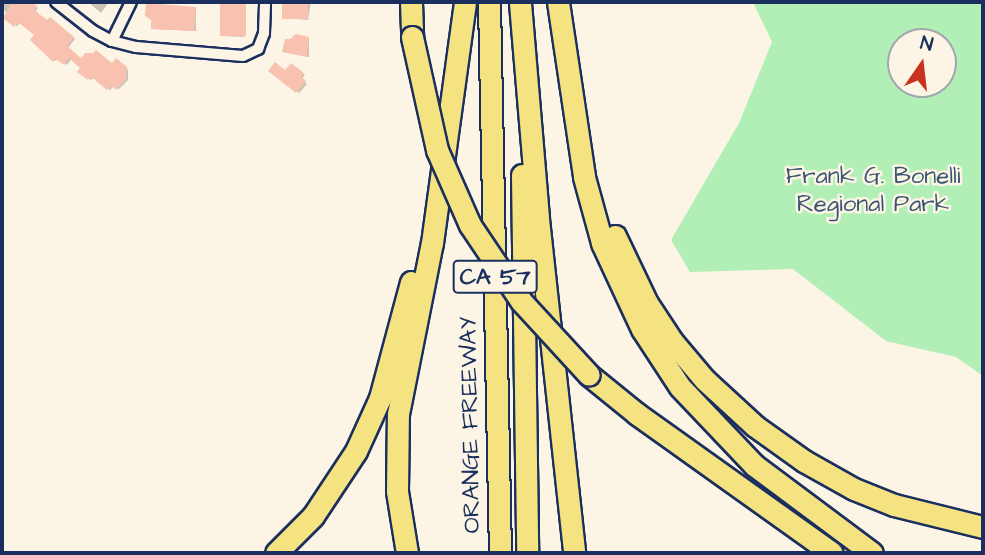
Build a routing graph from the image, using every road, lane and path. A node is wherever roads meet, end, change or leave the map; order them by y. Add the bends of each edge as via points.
1 (56, 2) edge
2 (131, 2) edge
3 (265, 2) edge
4 (411, 2) edge
5 (465, 2) edge
6 (489, 2) edge
7 (520, 2) edge
8 (558, 2) edge
9 (112, 41) junction
10 (579, 134) junction
11 (435, 210) junction
12 (983, 527) edge
13 (868, 550) edge
14 (831, 552) edge
15 (276, 553) edge
16 (407, 553) edge
17 (500, 553) edge
18 (527, 553) edge
19 (574, 553) edge

1 - 9 street
2 - 9 street
3 - 9 street via 264,33 258,49 243,56
4 - 14 highway, bridge via 412,37 437,150 470,225 521,301 589,375 637,414
5 - 11 highway
6 - 17 highway, ORANGE FREEWAY / CA 57
7 - 18 highway, CA 57
7 - 19 highway
8 - 10 highway
10 - 12 highway via 616,239 647,303 705,380 755,426 854,489 894,505
10 - 13 highway via 584,177 602,243 642,328 680,387 754,465
11 - 15 highway via 421,244 380,398 356,451 313,516
11 - 16 highway via 398,414 397,491

